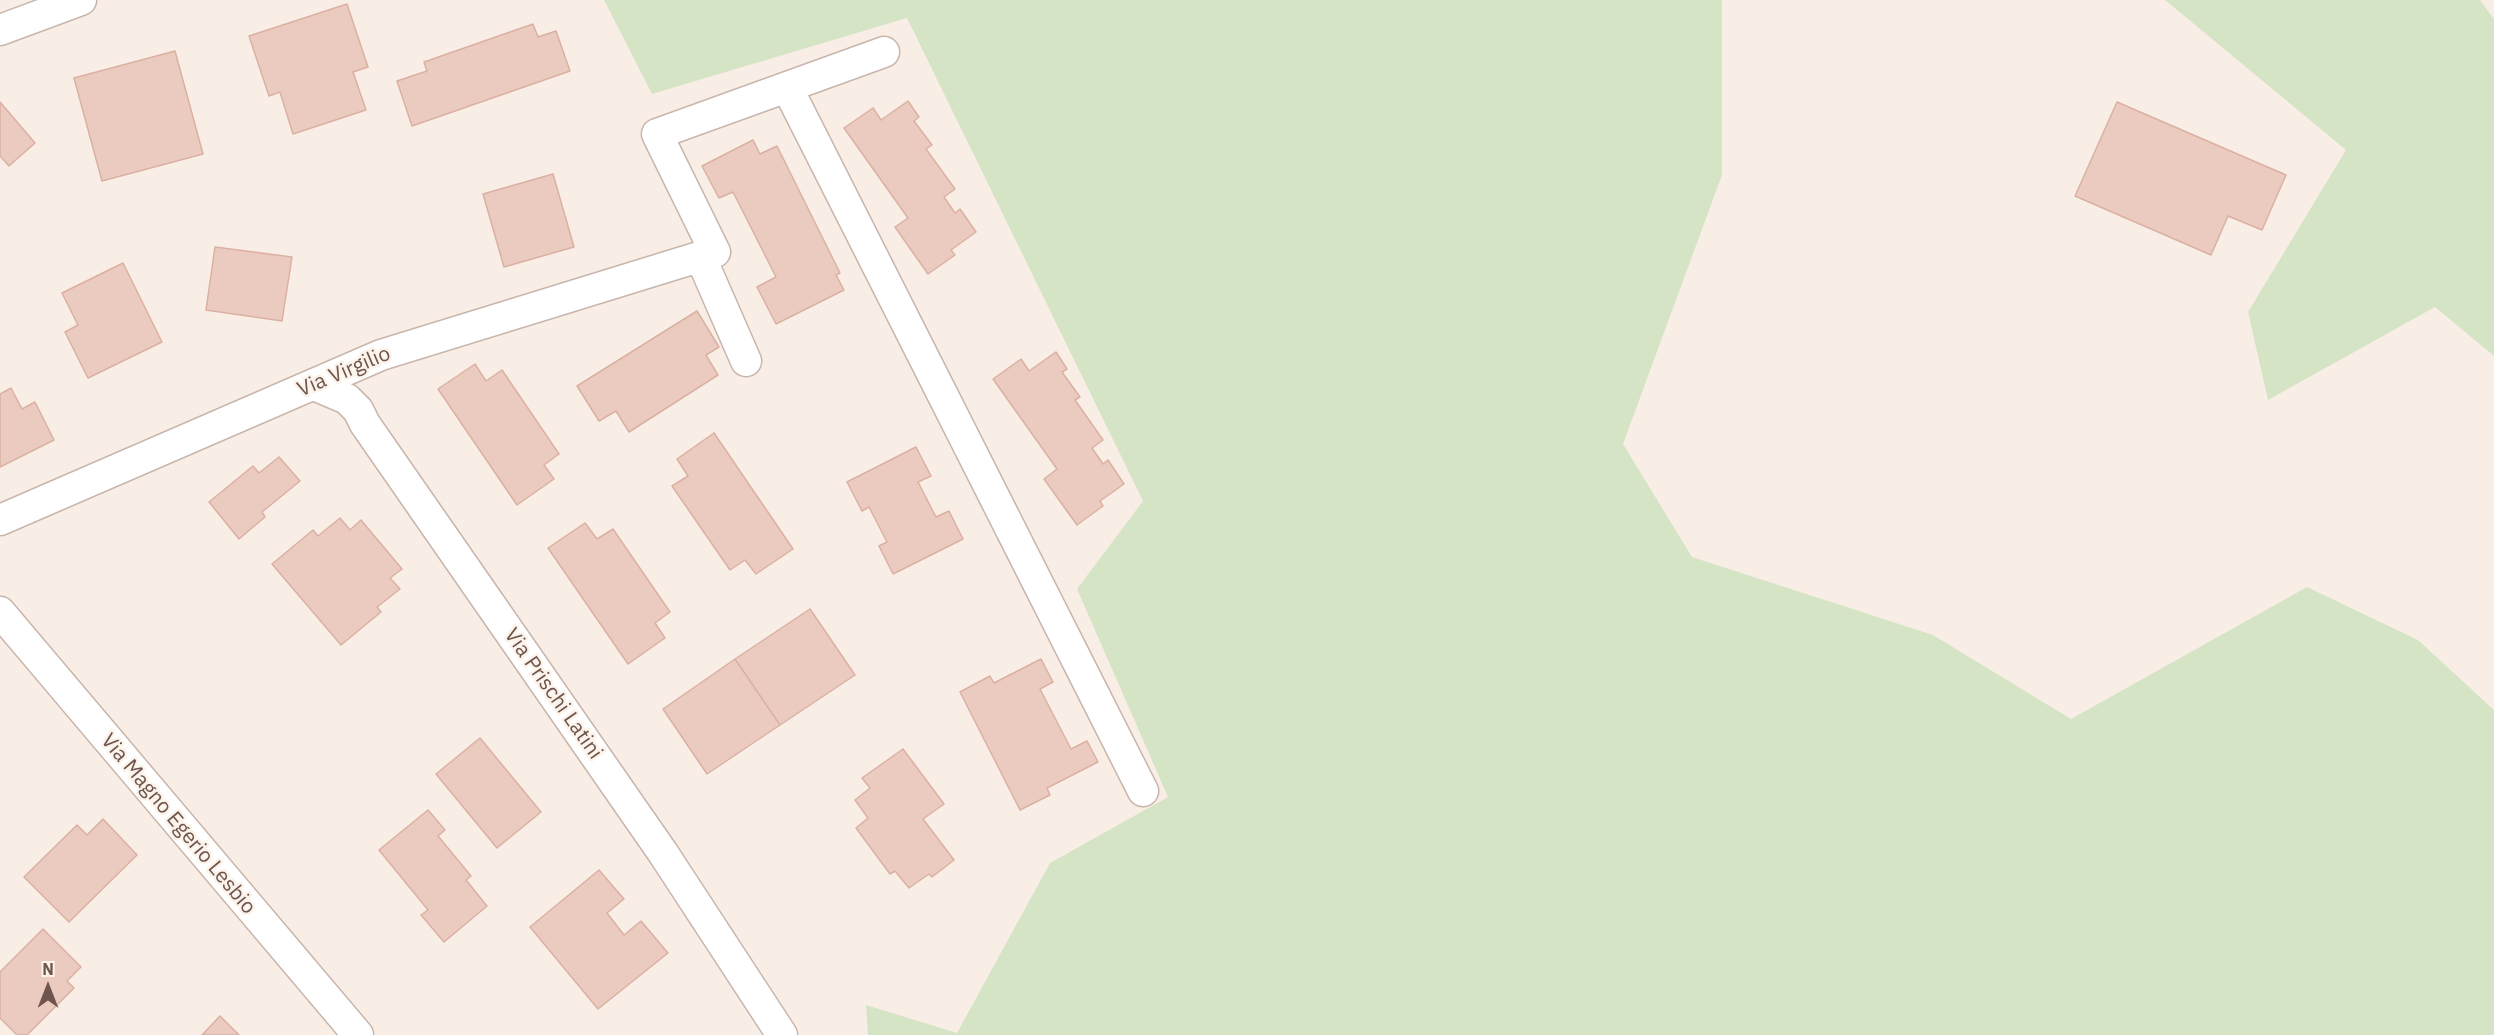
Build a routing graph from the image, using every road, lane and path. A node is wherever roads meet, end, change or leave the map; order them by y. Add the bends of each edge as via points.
1 (81, 0) edge
2 (0, 30) edge
3 (884, 52) dead end
4 (787, 87) junction
5 (700, 258) junction
6 (746, 361) dead end
7 (314, 385) junction
8 (0, 520) edge
9 (0, 612) edge
10 (1143, 791) dead end
11 (772, 1031) edge
12 (358, 1035) edge

1 - 2 street
3 - 4 street
4 - 5 street via 657,134 715,252
4 - 10 street
5 - 6 street
5 - 7 street, Via Virgilio via 381,355
7 - 8 street, Via Virgilio
7 - 11 street, Via Prischi Latini via 346,399 358,410 663,853
9 - 12 street, Via Magno Egerio Lesbio

